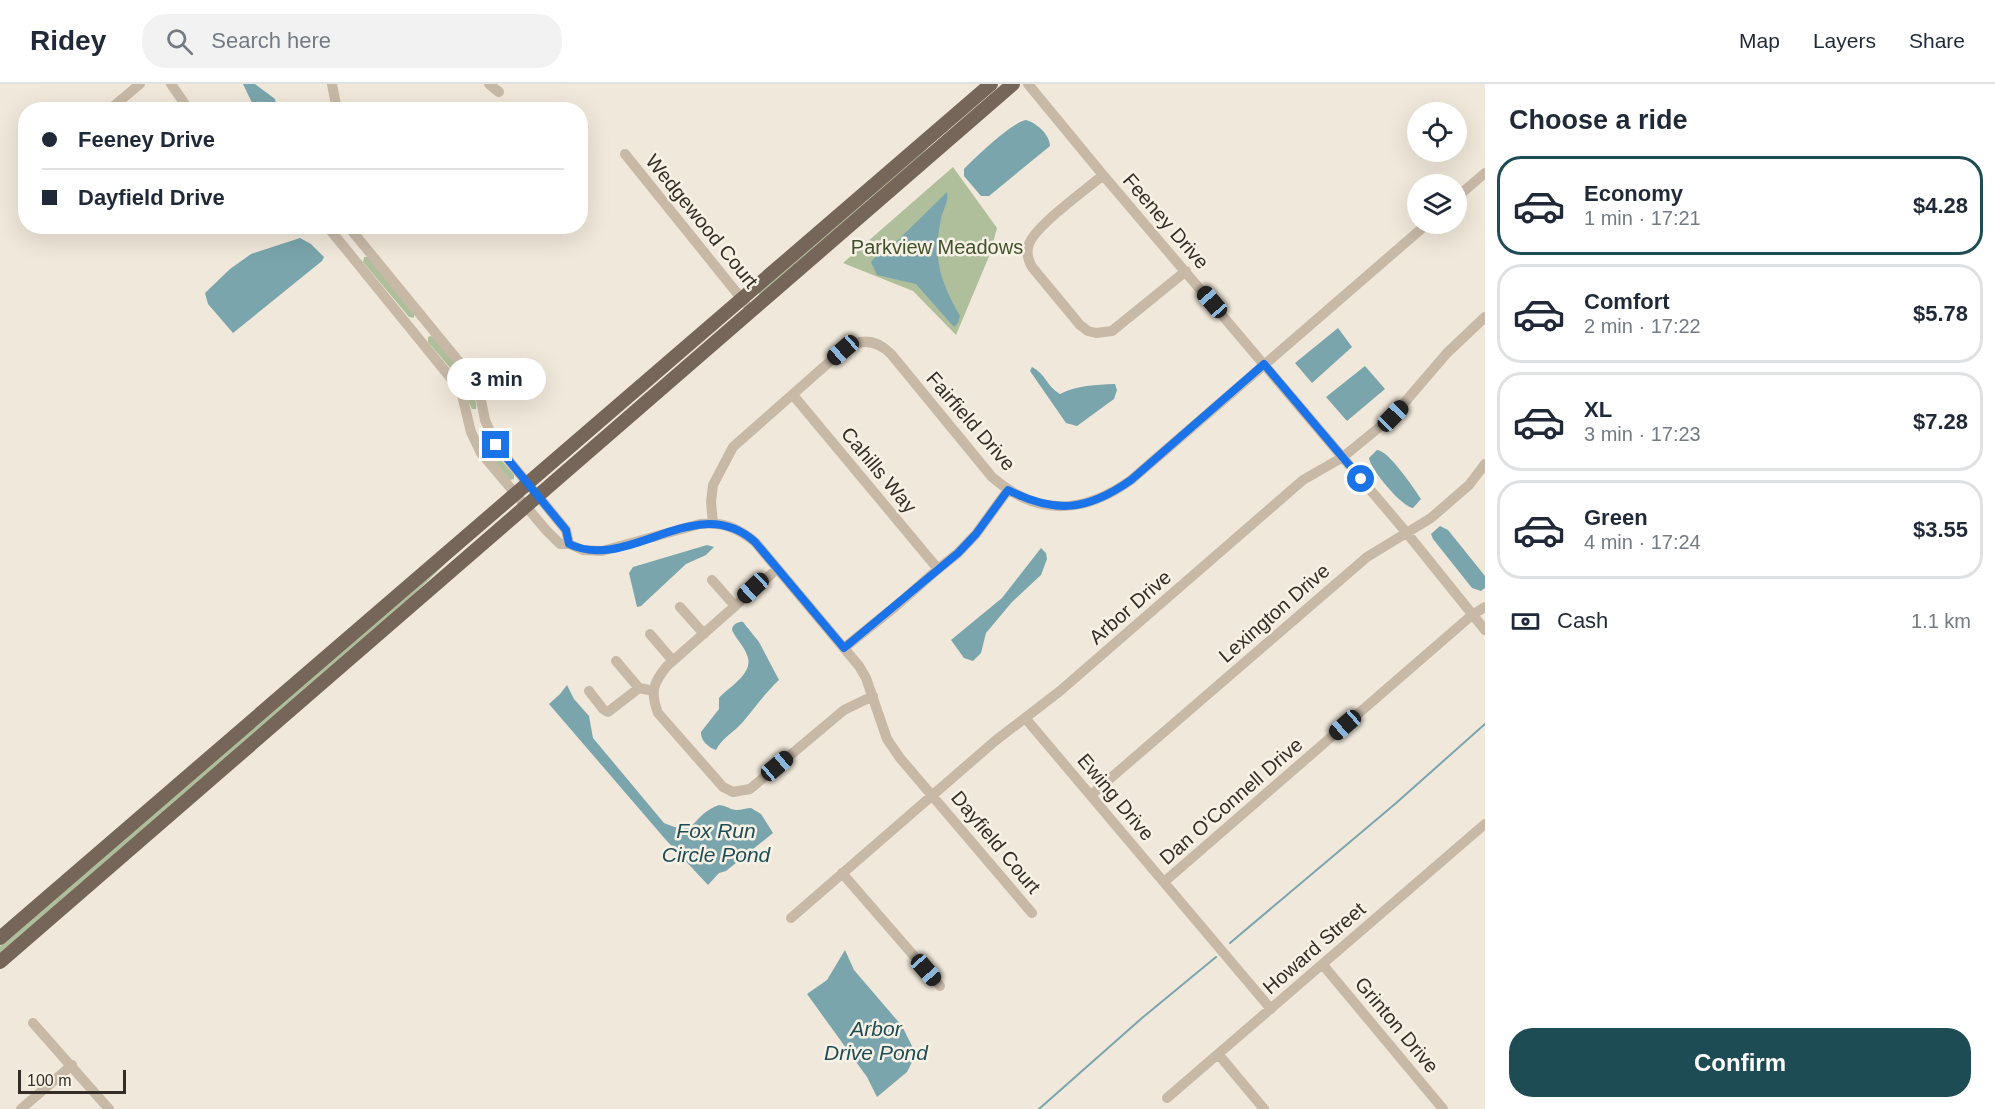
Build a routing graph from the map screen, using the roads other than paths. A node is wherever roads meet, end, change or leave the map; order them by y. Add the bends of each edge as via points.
1 (140, 84) edge
2 (171, 84) edge
3 (332, 84) edge
4 (489, 84) edge
5 (991, 84) edge
6 (1013, 84) edge
7 (1028, 84) edge
8 (499, 92) dead end
9 (119, 102) edge
10 (183, 102) edge
11 (335, 102) edge
12 (625, 154) dead end
13 (1485, 173) edge
14 (1103, 175) junction
15 (1467, 189) edge
16 (333, 234) edge
17 (354, 234) edge
18 (1415, 234) edge
19 (360, 241) junction
20 (347, 251) junction
21 (1186, 271) junction
22 (747, 305) junction
23 (1485, 317) edge
24 (428, 323) junction
25 (415, 333) junction
26 (1264, 364) junction
27 (793, 394) junction
28 (1342, 457) junction
29 (1485, 464) edge
30 (533, 489) junction
31 (1008, 490) junction
32 (520, 500) junction
33 (713, 523) junction
34 (1406, 532) junction
35 (569, 544) junction
36 (938, 568) junction
37 (777, 569) junction
38 (712, 580) dead end
39 (735, 606) junction
40 (680, 607) dead end
41 (1485, 607) edge
42 (1472, 615) junction
43 (1485, 630) edge
44 (650, 634) dead end
45 (704, 634) junction
46 (844, 648) junction
47 (616, 661) dead end
48 (673, 661) junction
49 (639, 688) junction
50 (589, 691) dead end
51 (654, 691) junction
52 (873, 696) junction
53 (1026, 719) junction
54 (932, 795) junction
55 (1091, 795) junction
56 (1485, 824) edge
57 (842, 873) junction
58 (1164, 882) junction
59 (1032, 913) dead end
60 (791, 918) dead end
61 (0, 938) edge
62 (0, 962) edge
63 (1323, 965) junction
64 (940, 986) dead end
65 (1271, 1009) junction
66 (33, 1023) dead end
67 (1219, 1055) junction
68 (72, 1065) junction
69 (1167, 1098) dead end
70 (21, 1109) edge
71 (109, 1109) edge
72 (1264, 1109) edge
73 (1443, 1109) edge

1 - 9 street
2 - 10 street
3 - 11 street
4 - 8 street
5 - 22 main road
6 - 22 main road
7 - 14 street, Feeney Drive
12 - 22 street, Wedgewood Court
13 - 15 street
14 - 21 street, Feeney Drive
14 - 21 street via 1037,231 1028,246 1032,267 1080,325 1096,333 1112,331
16 - 20 street
17 - 19 street
18 - 26 street, Fairfield Drive
19 - 20 street
19 - 24 street
20 - 25 street
21 - 26 street, Feeney Drive
22 - 30 main road
23 - 28 street, Arbor Drive via 1447,353 1393,416
24 - 25 street
24 - 30 street via 469,374 496,445
25 - 32 street via 458,387 481,453
26 - 28 street, Feeney Drive
26 - 31 street, Fairfield Drive via 1110,495 1062,506 1042,505
27 - 31 street, Fairfield Drive via 850,345 874,342 891,354 992,477
27 - 33 street, Fairfield Drive via 733,447 713,485
27 - 36 street, Cahills Way
28 - 34 street, Feeney Drive
28 - 53 street, Arbor Drive via 1303,480
29 - 34 street, Lexington Drive via 1469,485 1431,518
30 - 32 main road
30 - 35 street via 566,530
31 - 36 street via 976,534
32 - 35 street via 560,544
32 - 61 main road
32 - 62 main road via 299,705
33 - 35 street via 602,551
33 - 37 street, Dayfield Court via 742,531
34 - 42 street, Feeney Drive
34 - 55 street, Lexington Drive via 1367,557
36 - 46 street
37 - 39 street
37 - 46 street, Dayfield Court
38 - 39 street
39 - 45 street
40 - 45 street
41 - 42 street, Dan O'Connell Drive
42 - 43 street, Feeney Drive
42 - 58 street, Dan O'Connell Drive
44 - 48 street
45 - 48 street
46 - 52 street, Dayfield Court via 859,666
47 - 49 street
48 - 51 street via 655,681
49 - 50 street via 608,712
49 - 51 street
51 - 52 street via 658,713 723,787 734,792 750,789 844,710
52 - 54 street, Dayfield Court via 887,739
53 - 54 street, Arbor Drive
53 - 55 street, Ewing Drive
54 - 57 street, Arbor Drive
54 - 59 street, Dayfield Court
55 - 58 street, Ewing Drive
56 - 63 street, Howard Street
57 - 60 street, Arbor Drive
57 - 64 street
58 - 65 street, Ewing Drive
63 - 65 street, Howard Street
63 - 73 street, Grinton Drive
65 - 67 street, Howard Street
66 - 68 street
67 - 69 street, Howard Street
67 - 72 street
68 - 70 street
68 - 71 street

